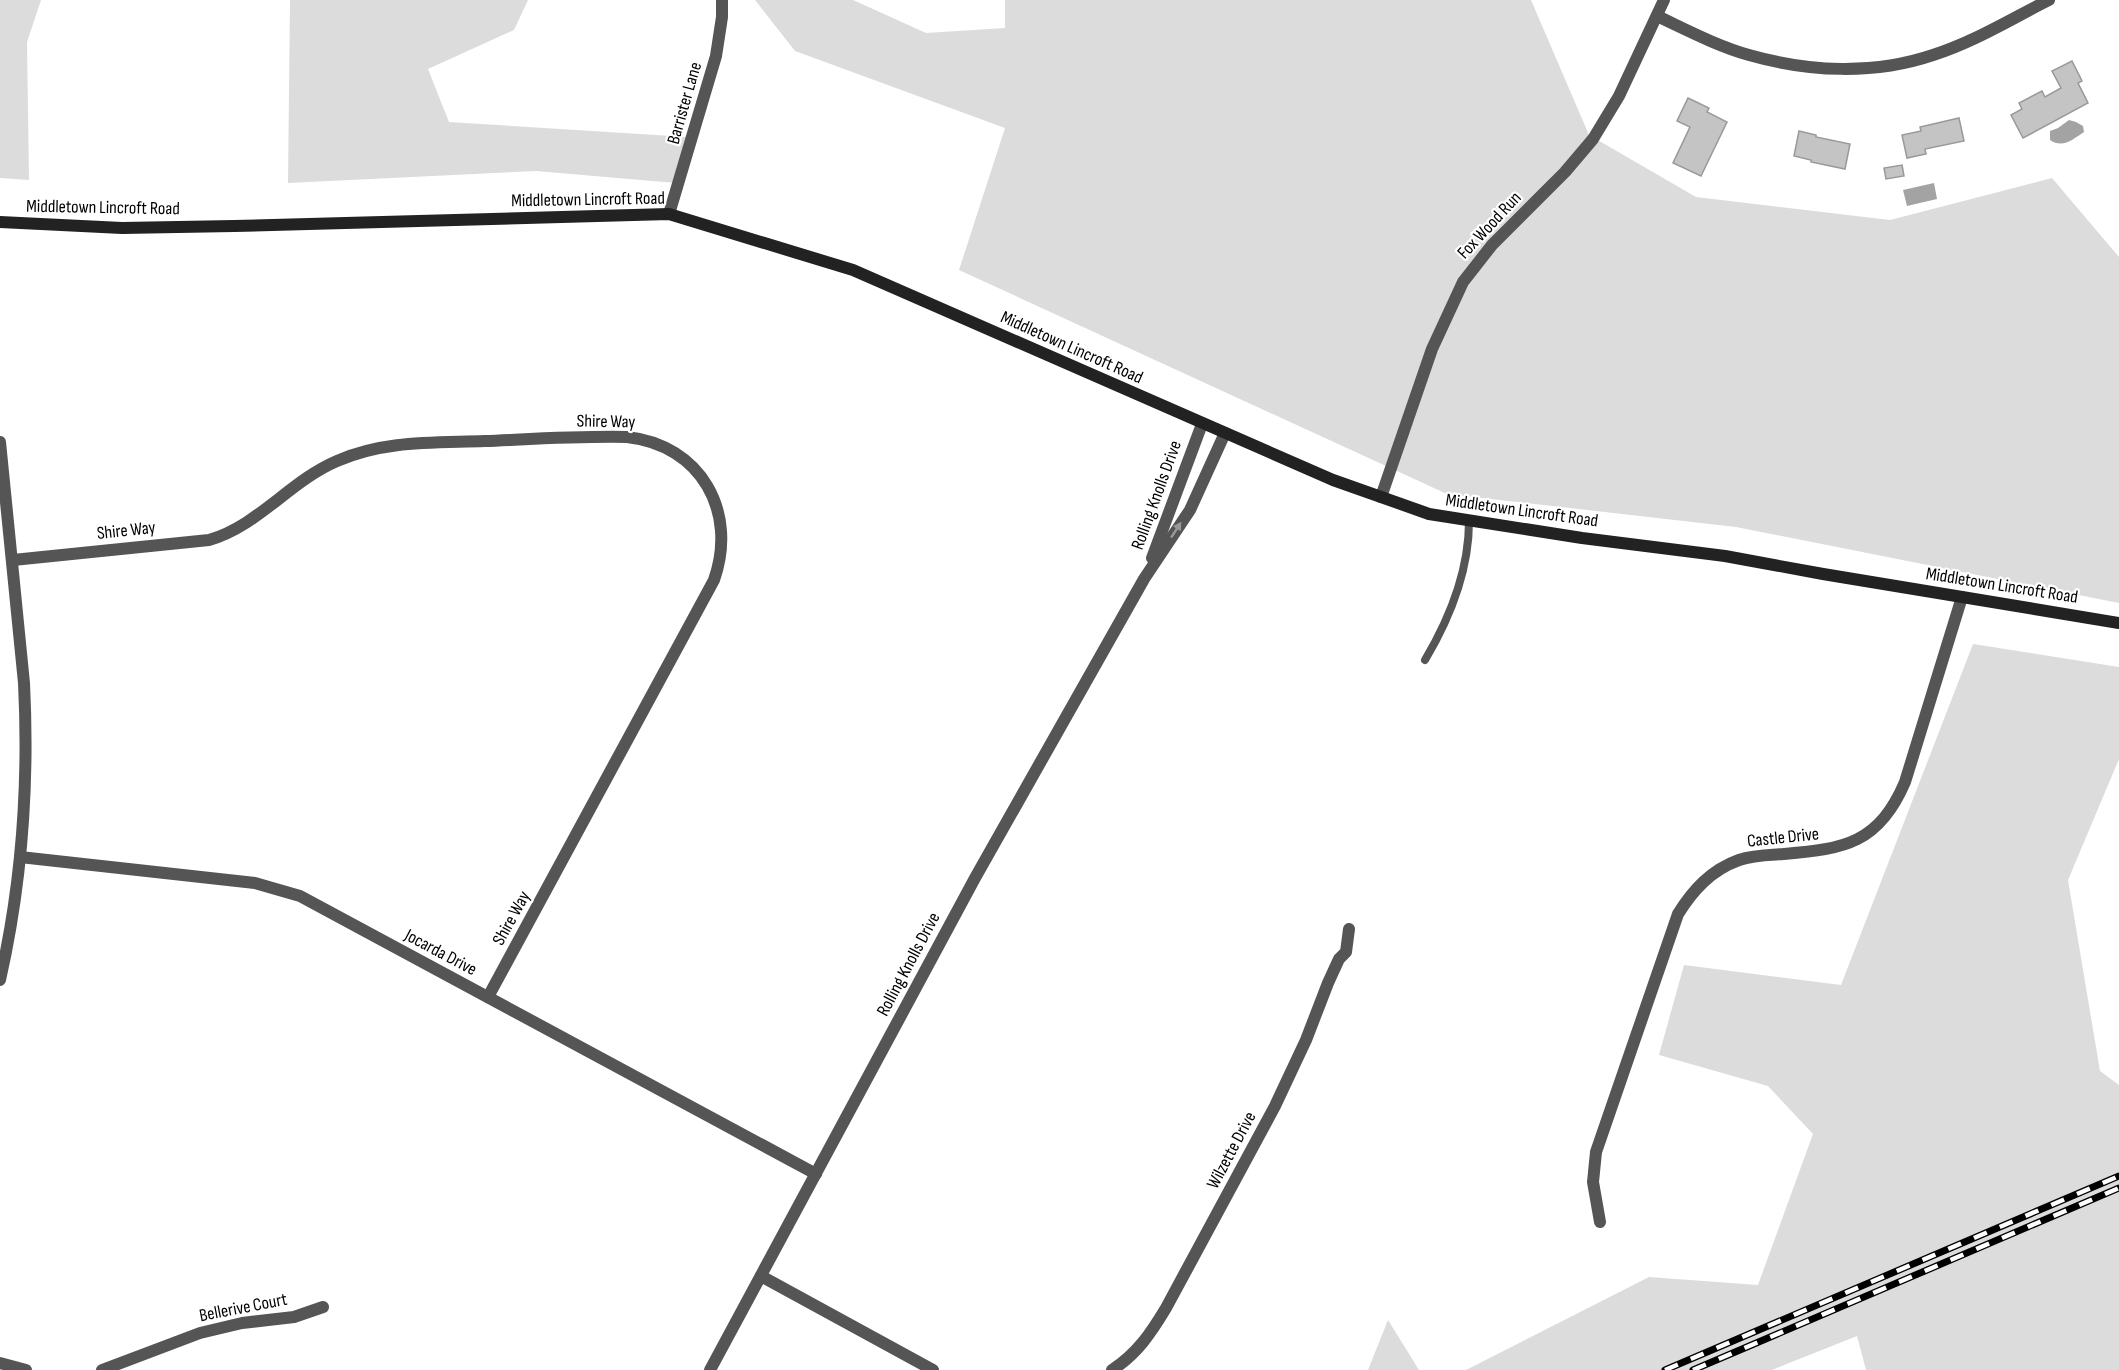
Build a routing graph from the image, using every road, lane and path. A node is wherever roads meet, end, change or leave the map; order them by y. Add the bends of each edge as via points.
1 (722, 0) edge
2 (1664, 0) edge
3 (2049, 0) edge
4 (1657, 16) junction
5 (669, 214) junction
6 (0, 222) edge
7 (1202, 424) junction
8 (1225, 433) junction
9 (0, 442) edge
10 (1381, 497) junction
11 (1469, 521) junction
12 (13, 560) junction
13 (1144, 579) junction
14 (1962, 597) junction
15 (2119, 623) edge
16 (1425, 660) dead end
17 (20, 857) junction
18 (1349, 929) dead end
19 (0, 980) edge
20 (488, 997) junction
21 (816, 1174) junction
22 (1600, 1222) dead end
23 (761, 1276) junction
24 (322, 1307) dead end
25 (0, 1363) edge
26 (26, 1370) edge
27 (102, 1370) edge
28 (710, 1370) edge
29 (933, 1370) edge
30 (1112, 1370) edge

1 - 5 street, Barrister Lane via 717,56
2 - 4 street, Fox Wood Run
3 - 4 street via 1933,55 1898,64 1845,69 1789,65 1747,55
4 - 10 street, Fox Wood Run via 1619,96 1593,139 1492,245 1463,282 1431,349
5 - 6 main road, Middletown Lincroft Road via 212,227 73,227
5 - 7 main road, Middletown Lincroft Road via 853,270
7 - 8 main road, Middletown Lincroft Road
7 - 13 street, Rolling Knolls Drive
8 - 10 main road, Middletown Lincroft Road
13 -> 8 street, Rolling Knolls Drive via 1190,510
9 - 12 street
10 - 11 main road, Middletown Lincroft Road via 1429,514
11 - 14 main road, Middletown Lincroft Road via 1725,556
11 - 16 lane via 1461,578
12 - 17 street via 26,723
12 - 20 street, Shire Way via 227,535 322,468 355,453 393,444 627,437 657,443 689,463 711,491 719,510 722,541 714,580
13 - 21 street, Rolling Knolls Drive via 975,878
14 - 15 main road, Middletown Lincroft Road
14 - 22 street, Castle Drive via 1905,782 1885,819 1841,847 1733,862 1694,889 1678,914 1596,1152 1593,1182
17 - 19 street
17 - 20 street, Jocarda Drive via 220,878 281,889
18 - 30 street, Wilzette Drive via 1346,952 1339,959 1275,1106 1148,1338
20 - 21 street, Jocarda Drive
21 - 23 street, Rolling Knolls Drive
23 - 28 street, Rolling Knolls Drive
23 - 29 street
24 - 27 street, Bellerive Court via 294,1317 200,1333
25 - 26 street

